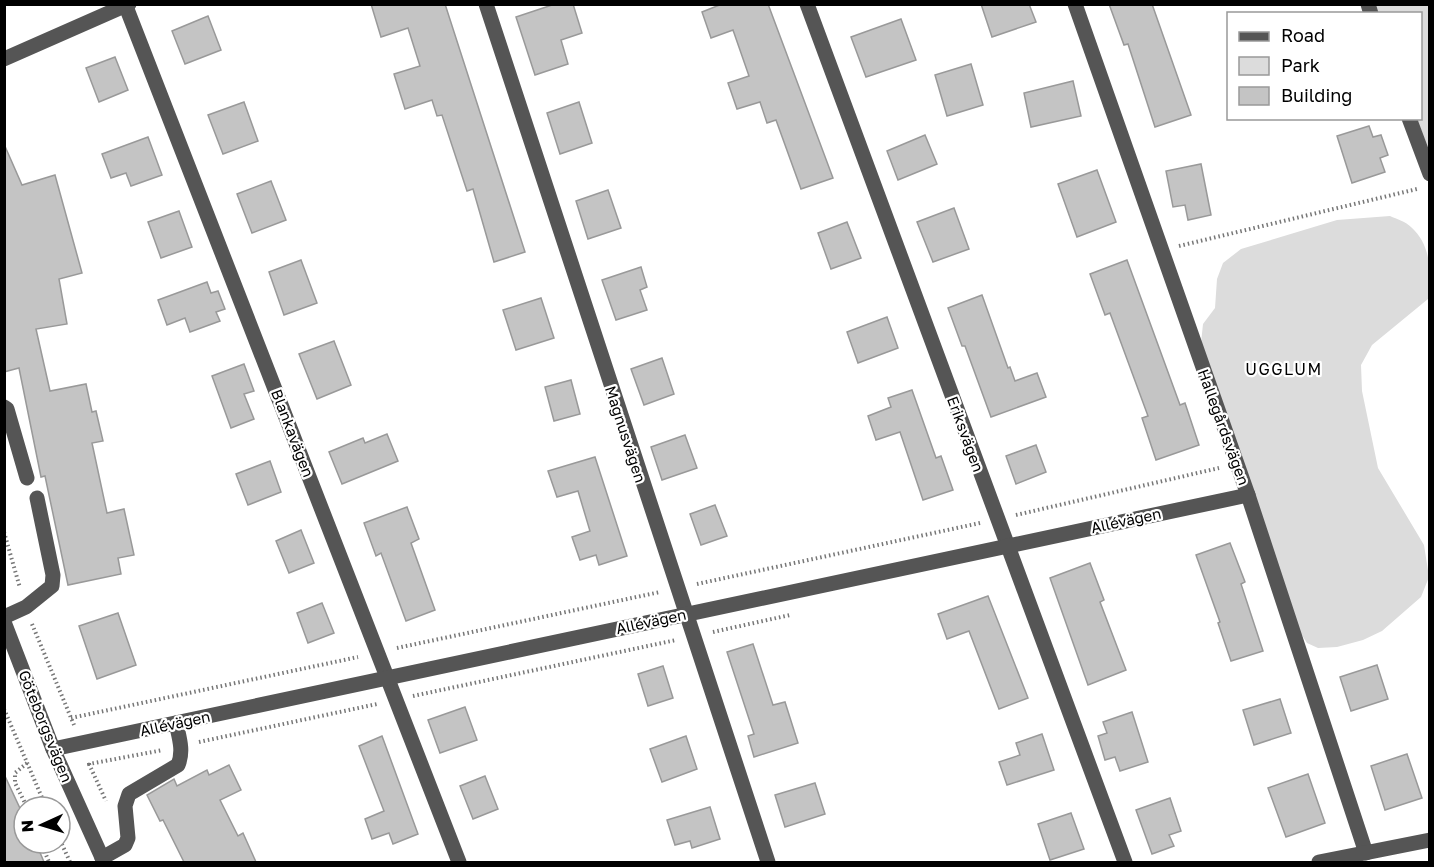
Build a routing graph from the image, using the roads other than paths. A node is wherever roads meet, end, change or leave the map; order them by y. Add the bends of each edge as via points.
1 (486, 4) edge
2 (807, 4) edge
3 (1075, 4) edge
4 (127, 5) edge
5 (4, 59) edge
6 (1410, 120) edge
7 (1430, 174) edge
8 (4, 407) edge
9 (27, 478) dead end
10 (1248, 495) junction
11 (37, 498) dead end
12 (1008, 545) junction
13 (686, 613) junction
14 (4, 616) edge
15 (4, 622) edge
16 (388, 677) junction
17 (176, 723) junction
18 (53, 749) junction
19 (1430, 840) edge
20 (1366, 853) junction
21 (103, 860) edge
22 (459, 862) edge
23 (768, 862) edge
24 (1125, 862) edge
25 (1319, 862) edge

1 - 13 street, Magnusvägen
2 - 12 street, Eriksvägen
3 - 10 street, Hallegårdsvägen
4 - 5 street
4 - 16 street, Blankavägen
6 - 7 street
8 - 9 street
10 - 12 street, Allévägen
10 - 20 street, Hallegårdsvägen
11 - 14 street via 52,586 26,607
12 - 13 street, Allévägen
12 - 24 street, Eriksvägen
13 - 16 street, Allévägen
13 - 23 street, Magnusvägen
15 - 18 street, Göteborgsvägen
16 - 17 street, Allévägen
16 - 22 street, Blankavägen
17 - 18 street, Allévägen
17 - 21 street via 181,746 178,765 129,794 125,806 128,838 125,845
18 - 21 street, Göteborgsvägen
19 - 20 street
20 - 25 street

